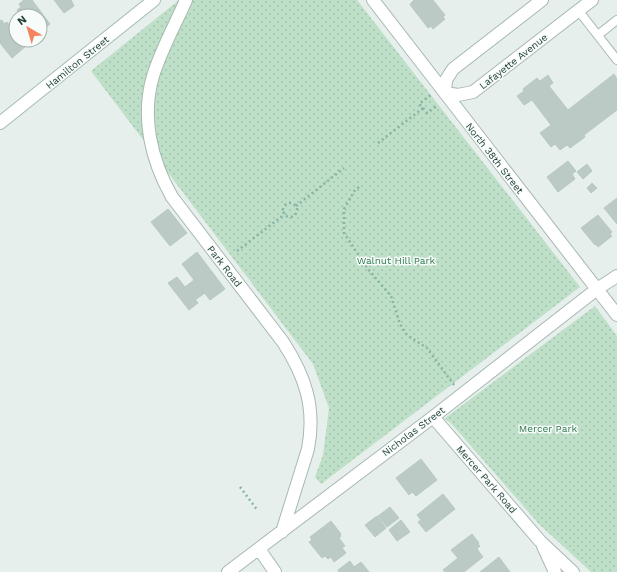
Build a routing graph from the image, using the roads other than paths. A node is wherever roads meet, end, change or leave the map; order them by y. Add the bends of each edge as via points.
1 (154, 0) edge
2 (186, 0) edge
3 (373, 0) edge
4 (542, 0) edge
5 (592, 0) edge
6 (578, 10) junction
7 (617, 20) edge
8 (598, 35) junction
9 (617, 60) edge
10 (442, 98) junction
11 (0, 123) edge
12 (617, 276) edge
13 (598, 289) junction
14 (617, 315) edge
15 (433, 417) junction
16 (282, 532) junction
17 (540, 542) junction
18 (259, 549) junction
19 (228, 572) edge
20 (275, 572) edge
21 (555, 572) edge
22 (573, 572) edge

1 - 11 street, Hamilton Street
2 - 16 street, Park Road via 154,76 148,105 150,137 158,170 172,196 283,342 304,381 310,411 310,438
3 - 10 street, North 38th Street
4 - 10 street via 453,69 446,80
5 - 6 street, Lafayette Avenue
6 - 8 lane
6 - 10 street, Lafayette Avenue via 473,92
7 - 8 lane
8 - 9 lane
10 - 13 street, North 38th Street
12 - 13 street, Nicholas Street
13 - 14 street, North 38th Street
13 - 15 street, Nicholas Street
15 - 16 street, Nicholas Street
15 - 17 street, Mercer Park Road
16 - 18 street, Nicholas Street
17 - 21 street, Mercer Park Road
17 - 22 street, Mercer Park Road
18 - 19 street, Nicholas Street
18 - 20 street

